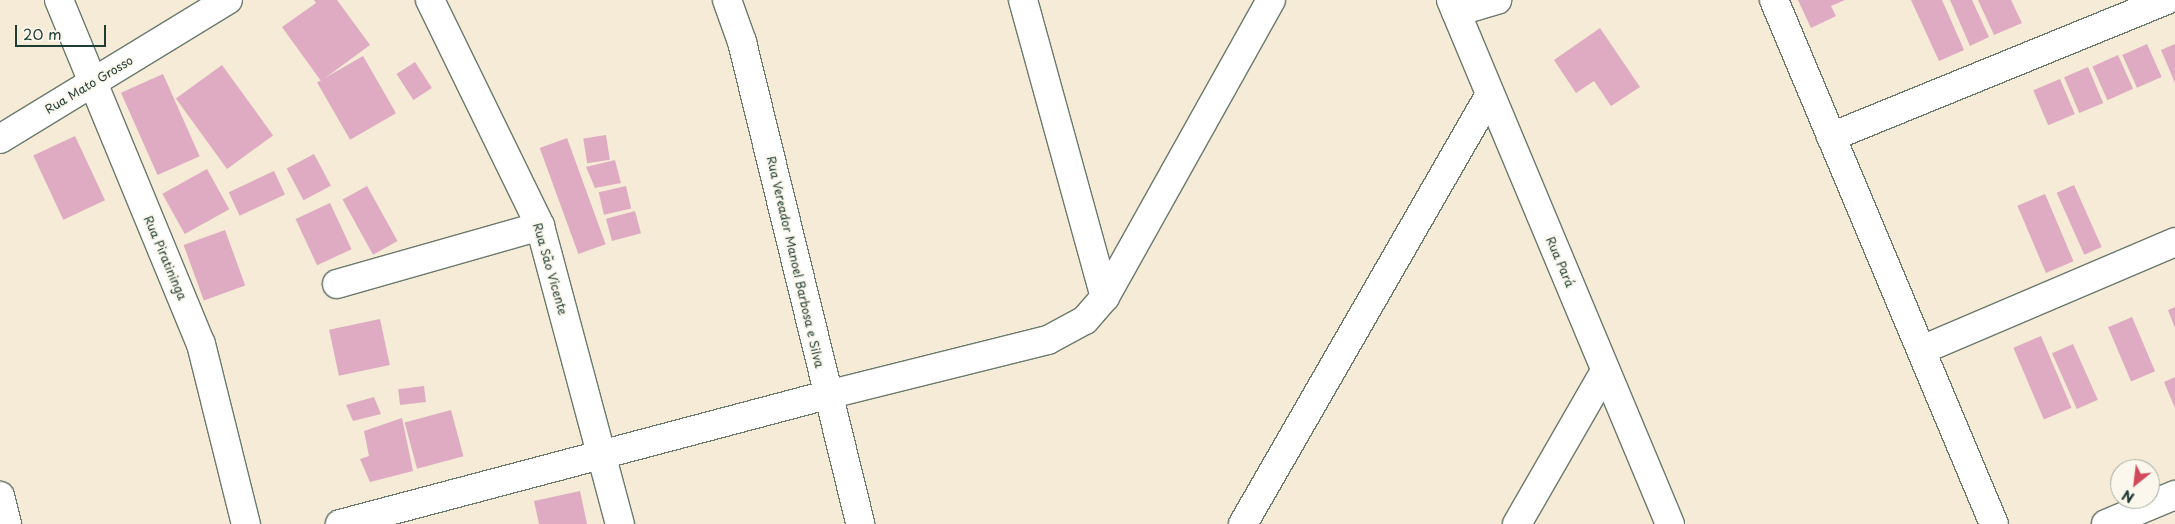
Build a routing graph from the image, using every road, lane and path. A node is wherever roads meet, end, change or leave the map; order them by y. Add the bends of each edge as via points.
1 (59, 0) edge
2 (228, 0) edge
3 (430, 0) edge
4 (727, 0) edge
5 (1023, 0) edge
6 (1271, 0) edge
7 (1497, 0) edge
8 (1774, 0) edge
9 (2166, 0) edge
10 (1454, 6) edge
11 (92, 84) junction
12 (1490, 95) junction
13 (1832, 137) junction
14 (0, 139) edge
15 (540, 226) junction
16 (2175, 242) edge
17 (337, 284) dead end
18 (1105, 297) junction
19 (1922, 350) junction
20 (1605, 371) junction
21 (827, 394) junction
22 (602, 453) junction
23 (2175, 495) edge
24 (0, 496) edge
25 (7, 524) edge
26 (246, 524) edge
27 (340, 524) edge
28 (620, 524) edge
29 (860, 524) edge
30 (1243, 524) edge
31 (1516, 524) edge
32 (1670, 524) edge
33 (1994, 524) edge
34 (2106, 524) edge

1 - 11 street, Rua Piratininga
2 - 11 street, Rua Mato Grosso
3 - 15 street, Rua São Vicente
4 - 21 street, Rua Vereador Manoel Barbosa e Silva via 742,42
5 - 18 street
6 - 18 street
7 - 10 street
8 - 13 street
9 - 13 street
10 - 12 street, Rua Pará
11 - 14 street, Rua Mato Grosso
11 - 26 street, Rua Piratininga via 201,344
12 - 20 street, Rua Pará
12 - 30 street
13 - 19 street
15 - 17 street
15 - 22 street, Rua São Vicente
16 - 19 street
18 - 21 street via 1085,320 1048,340
19 - 33 street
20 - 31 street
20 - 32 street, Rua Pará
21 - 22 street
21 - 29 street, Rua Vereador Manoel Barbosa e Silva
22 - 27 street
22 - 28 street, Rua São Vicente
23 - 34 street
24 - 25 street

